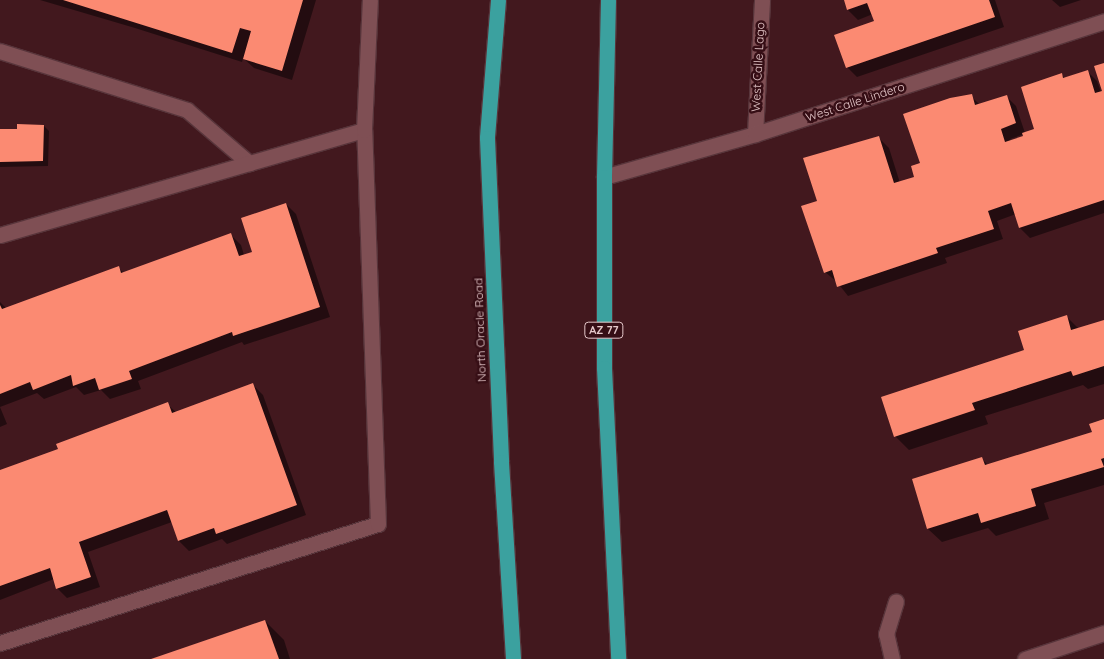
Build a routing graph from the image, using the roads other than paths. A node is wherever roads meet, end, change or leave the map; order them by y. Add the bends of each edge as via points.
1 (370, 0) edge
2 (498, 0) edge
3 (608, 0) edge
4 (762, 0) edge
5 (1104, 21) edge
6 (0, 51) edge
7 (364, 130) junction
8 (755, 134) junction
9 (249, 163) junction
10 (604, 177) junction
11 (0, 235) edge
12 (896, 602) dead end
13 (1104, 633) edge
14 (0, 643) edge
15 (513, 659) edge
16 (618, 659) edge
17 (892, 659) edge
18 (1025, 659) edge

1 - 7 street
2 - 15 highway, North Oracle Road via 487,138
3 - 10 highway, AZ 77
4 - 8 street, West Calle Lago
5 - 8 street, West Calle Lindero
6 - 9 street via 187,110
7 - 9 street
7 - 14 street via 378,524
8 - 10 street, West Calle Lindero
9 - 11 street
10 - 16 highway, AZ 77 via 604,368
12 - 17 street via 886,634
13 - 18 street

